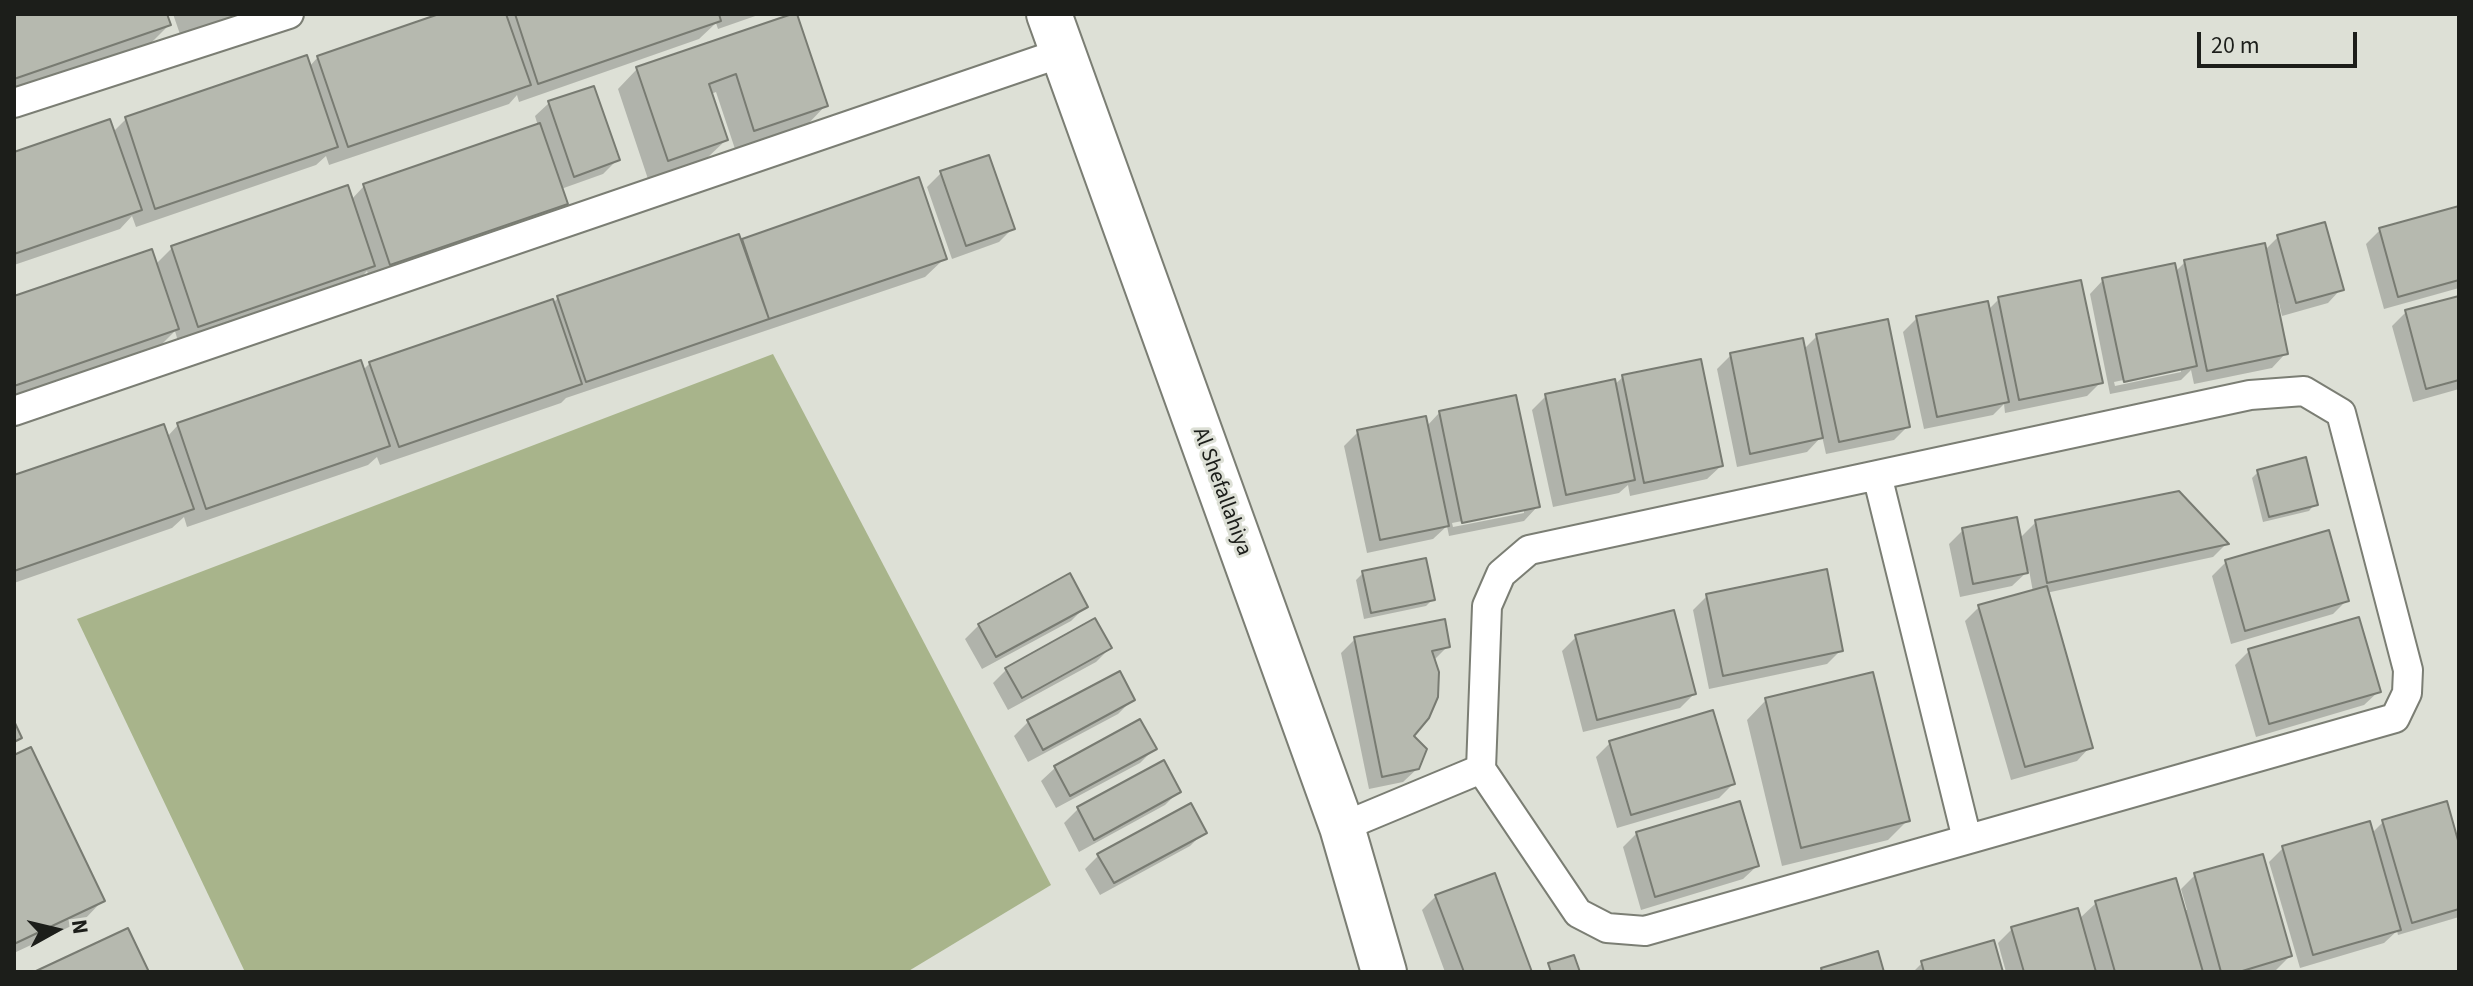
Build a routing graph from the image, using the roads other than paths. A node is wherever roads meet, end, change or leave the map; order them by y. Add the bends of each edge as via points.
1 (289, 14) edge
2 (1055, 34) edge
3 (14, 103) edge
4 (14, 411) edge
5 (1877, 475) junction
6 (1481, 769) junction
7 (1342, 827) junction
8 (1967, 839) junction
9 (1384, 972) edge

1 - 3 lane
2 - 4 lane
2 - 7 street, Al Shefallahiya
5 - 6 lane via 1529,550 1501,574 1487,606
5 - 8 lane
5 - 8 lane via 2250,395 2304,391 2341,413 2408,670 2407,693 2395,718
6 - 7 lane
6 - 8 lane via 1578,913 1607,928 1645,931
7 - 9 street, Al Shefallahiya

